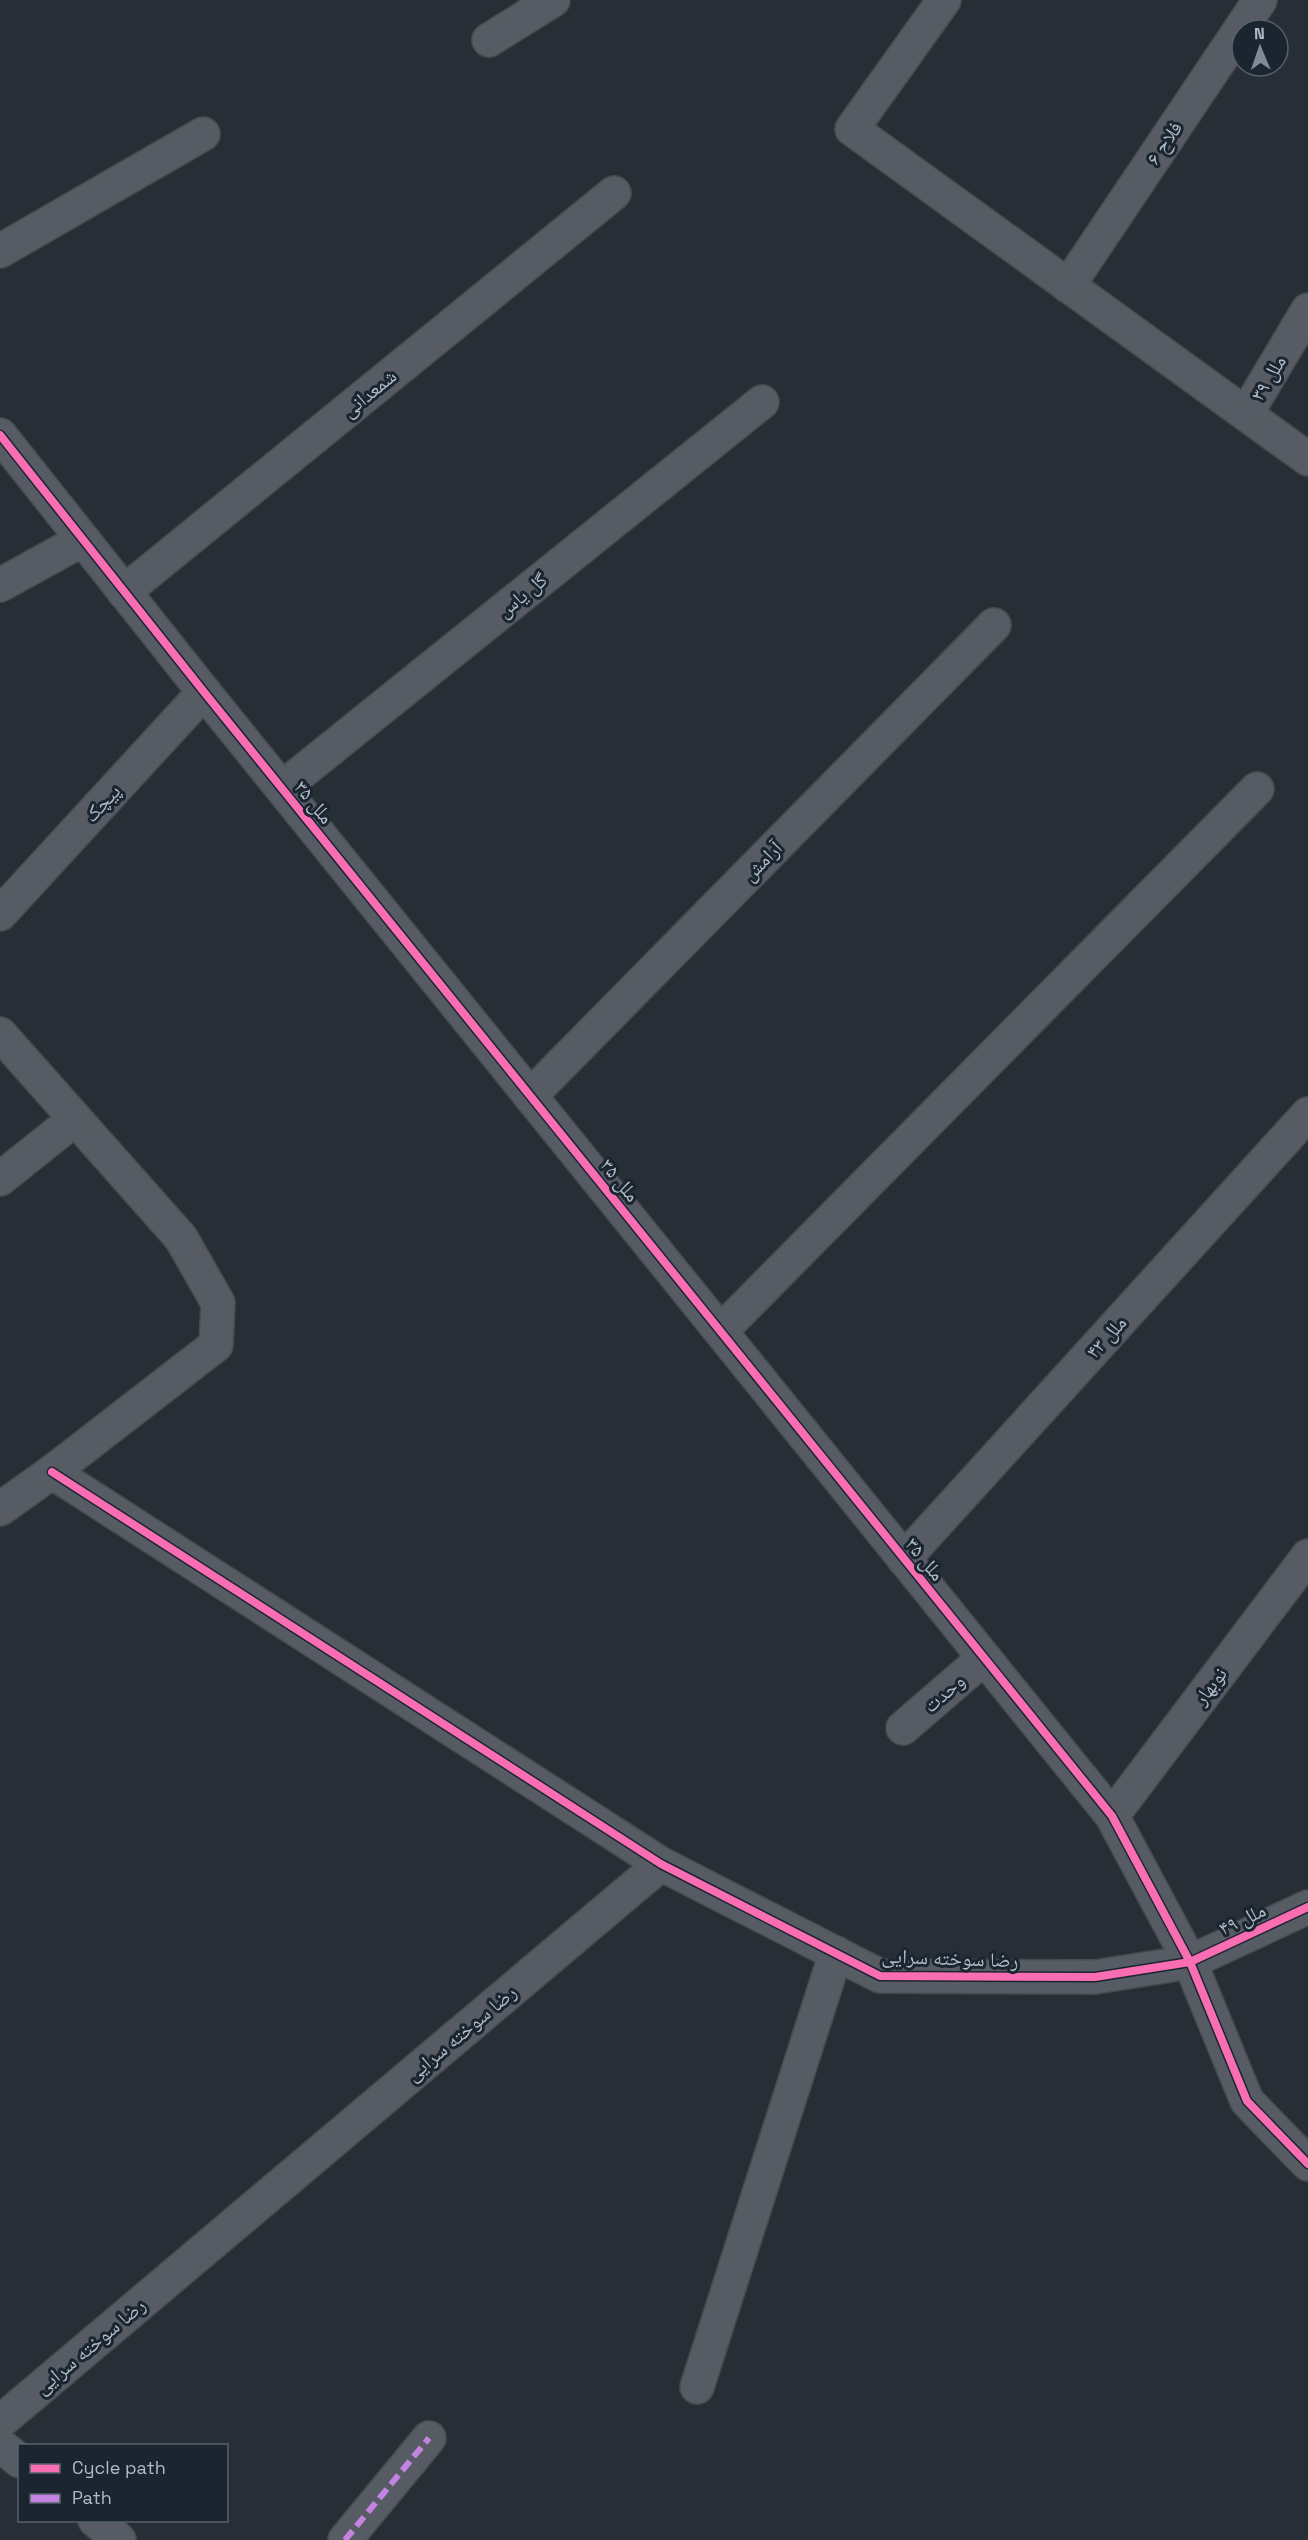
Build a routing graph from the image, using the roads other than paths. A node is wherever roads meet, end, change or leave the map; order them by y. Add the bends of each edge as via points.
1 (553, 0) edge
2 (944, 0) edge
3 (1260, 0) edge
4 (489, 40) dead end
5 (203, 134) dead end
6 (614, 194) dead end
7 (0, 251) edge
8 (1068, 286) junction
9 (1308, 310) edge
10 (762, 402) dead end
11 (1246, 414) junction
12 (0, 435) edge
13 (1308, 459) edge
14 (82, 540) junction
15 (0, 585) edge
16 (124, 592) junction
17 (994, 625) dead end
18 (204, 692) junction
19 (282, 788) junction
20 (1257, 789) dead end
21 (0, 914) edge
22 (0, 1034) edge
23 (530, 1096) junction
24 (1308, 1114) edge
25 (75, 1119) junction
26 (0, 1179) edge
27 (721, 1331) junction
28 (52, 1472) junction
29 (0, 1509) edge
30 (1308, 1556) edge
31 (904, 1559) junction
32 (984, 1658) junction
33 (903, 1728) dead end
34 (1112, 1816) junction
35 (661, 1864) junction
36 (1308, 1907) edge
37 (836, 1953) junction
38 (1190, 1962) junction
39 (1308, 2164) edge
40 (697, 2387) dead end
41 (0, 2422) edge
42 (429, 2439) dead end
43 (0, 2445) edge
44 (18, 2459) edge
45 (97, 2522) edge
46 (119, 2540) edge
47 (345, 2540) edge

1 - 4 street
2 - 8 street via 852,129
3 - 8 street, فلاح ۶
5 - 7 street
6 - 16 street, شمعدانی
8 - 11 street
9 - 11 street, ملل ۳۹
10 - 19 street, گل یاس
11 - 13 street
12 - 14 street, ملل ۳۵
14 - 15 street
14 - 16 street, ملل ۳۵
16 - 18 street, ملل ۳۵
17 - 23 street, آرامش
18 - 19 street, ملل ۳۵
18 - 21 street, پیچک
19 - 23 street, ملل ۳۵
20 - 27 street
22 - 25 street
23 - 27 street, ملل ۳۵
24 - 31 street, ملل ۴۳
25 - 26 street
25 - 28 street via 181,1239 218,1303 216,1344
27 - 31 street, ملل ۳۵
28 - 29 street
28 - 35 street
30 - 34 street, نوبهار
31 - 32 street, ملل ۳۵
32 - 33 street, وحدت
32 - 34 street, ملل ۳۵
34 - 38 street, ملل ۳۵
35 - 37 street, رضا سوخته سرایی
35 - 41 street, رضا سوخته سرایی
36 - 38 street, ملل ۴۹
37 - 38 street, رضا سوخته سرایی via 880,1976 1095,1977
37 - 40 street
38 - 39 street, ملل ۳۵ via 1247,2101
42 - 47 street
43 - 44 street
45 - 46 street

